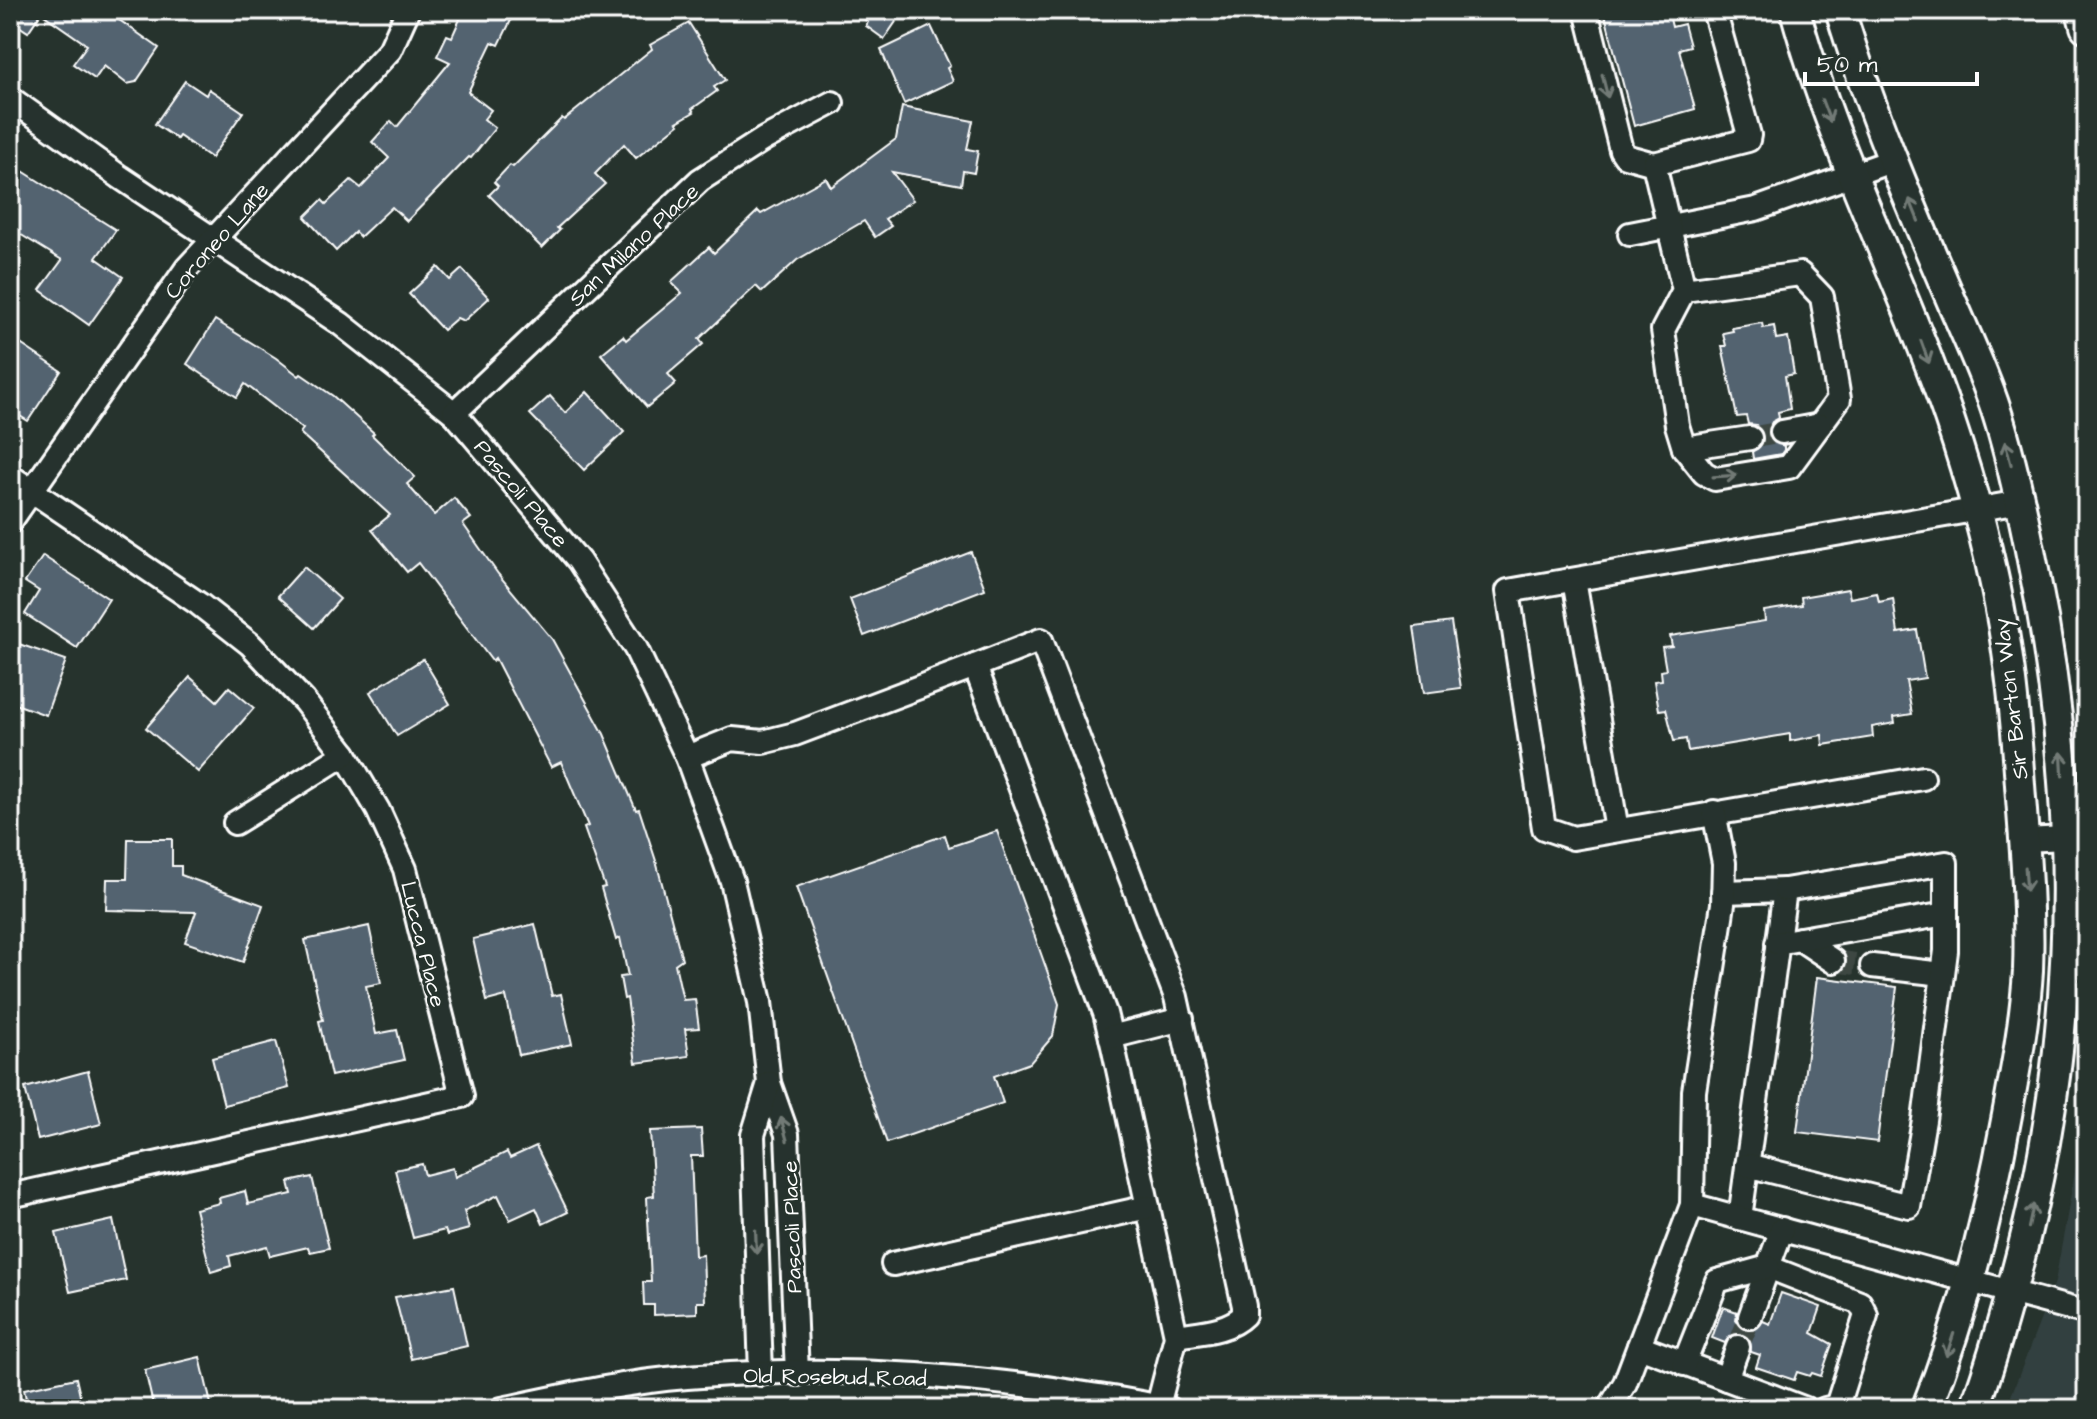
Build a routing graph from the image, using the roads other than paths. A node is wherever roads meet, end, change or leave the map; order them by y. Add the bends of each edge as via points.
1 (408, 10) edge
2 (1586, 10) edge
3 (1714, 10) edge
4 (1795, 10) edge
5 (1840, 10) edge
6 (2083, 10) edge
7 (2087, 26) edge
8 (10, 98) edge
9 (832, 103) dead end
10 (1894, 160) junction
11 (1654, 164) junction
12 (1853, 176) junction
13 (1671, 227) junction
14 (1630, 234) dead end
15 (213, 238) junction
16 (1684, 290) junction
17 (454, 413) junction
18 (1820, 425) junction
19 (1782, 432) tunnel mouth
20 (1750, 438) tunnel mouth
21 (1684, 448) junction
22 (10, 476) edge
23 (32, 491) junction
24 (2020, 502) junction
25 (1976, 510) junction
26 (10, 522) edge
27 (1574, 580) junction
28 (975, 666) junction
29 (345, 754) junction
30 (687, 757) junction
31 (1923, 778) dead end
32 (1714, 812) junction
33 (235, 823) dead end
34 (1617, 830) junction
35 (2076, 837) edge
36 (2024, 840) junction
37 (1785, 890) junction
38 (1723, 892) junction
39 (1946, 914) junction
40 (1800, 939) junction
41 (1777, 943) junction
42 (1833, 961) tunnel mouth
43 (1872, 966) tunnel mouth
44 (1943, 974) junction
45 (1182, 1019) junction
46 (1111, 1037) junction
47 (769, 1083) junction
48 (1747, 1165) junction
49 (10, 1196) edge
50 (1692, 1205) junction
51 (1148, 1207) junction
52 (1740, 1218) junction
53 (1782, 1229) junction
54 (893, 1264) dead end
55 (1768, 1267) junction
56 (1970, 1280) junction
57 (2011, 1292) junction
58 (2087, 1313) edge
59 (1750, 1317) tunnel mouth
60 (1176, 1336) junction
61 (1639, 1346) junction
62 (1738, 1347) tunnel mouth
63 (1684, 1364) junction
64 (761, 1374) junction
65 (797, 1374) junction
66 (1726, 1379) junction
67 (1164, 1408) edge
68 (502, 1409) edge
69 (1609, 1409) edge
70 (1806, 1409) edge
71 (1825, 1409) edge
72 (1926, 1409) edge
73 (1974, 1409) edge

1 - 15 street, Coroneo Lane via 390,50
2 -> 11 street via 1621,150
3 - 11 street via 1748,140
4 -> 12 main road, Sir Barton Way via 1826,112
5 - 10 main road, Sir Barton Way
6 - 7 highway
8 - 15 street, Pascoli Place
9 - 17 street, San Milano Place via 700,180
10 - 12 street
24 -> 10 main road, Sir Barton Way via 1995,408
11 - 13 street
12 - 13 street via 1756,209
12 -> 25 main road, Sir Barton Way via 1921,341
13 - 14 street
13 - 16 street
15 - 17 street, Pascoli Place via 341,324
15 - 23 street, Coroneo Lane
16 - 18 street via 1800,274 1822,297 1839,399
16 - 21 street via 1663,330
17 - 30 street, Pascoli Place via 579,561 636,649
18 - 19 street
21 -> 18 street via 1715,479 1789,467
20 - 21 street
22 - 23 street, Lucca Place
23 - 26 street, Coroneo Lane
23 - 29 street, Lucca Place via 250,644
24 - 25 street
35 -> 24 main road, Sir Barton Way via 2050,646
25 - 27 street
25 - 36 main road, Sir Barton Way via 2009,667
27 - 34 street
27 - 34 street via 1508,591 1544,828 1573,838
28 - 30 street via 775,741 732,739
28 - 45 street via 1041,640
28 - 46 street
29 - 33 street
29 - 49 street, Lucca Place via 405,869 462,1096
30 - 47 street, Pascoli Place via 732,881 760,1002
31 - 32 street
32 - 34 street
32 - 38 street via 1724,863
35 - 36 street
57 -> 35 main road, Sir Barton Way via 2030,1223 2055,1088
36 -> 56 main road, Sir Barton Way via 2028,971 2022,1037
37 - 38 street
37 - 39 street via 1946,863
37 - 41 street
38 - 50 street via 1694,1091
39 - 40 street
39 - 44 street
40 - 41 street
40 - 42 street
41 - 48 street
43 - 44 street
44 - 48 street via 1909,1206
45 - 46 street
45 - 60 street via 1244,1315 1221,1328
46 - 51 street
47 -> 64 street, Pascoli Place via 753,1135
65 -> 47 street, Pascoli Place via 787,1134
48 - 52 street
50 - 52 street
50 - 61 street
51 - 54 street
51 - 60 street
52 - 53 street
53 - 55 street
53 - 56 street
55 - 59 street
55 - 63 street via 1717,1281
55 - 71 street via 1860,1303 1866,1315 1837,1406
56 - 57 street
56 -> 72 main road, Sir Barton Way
57 - 58 street
57 - 73 main road, Sir Barton Way
60 - 67 street
61 - 63 street
61 - 69 street
62 - 66 street
63 - 66 street
64 - 65 street, Old Rosebud Road
64 - 68 street, Old Rosebud Road via 658,1381
65 - 67 street, Old Rosebud Road via 946,1378 1043,1387
66 - 70 street

